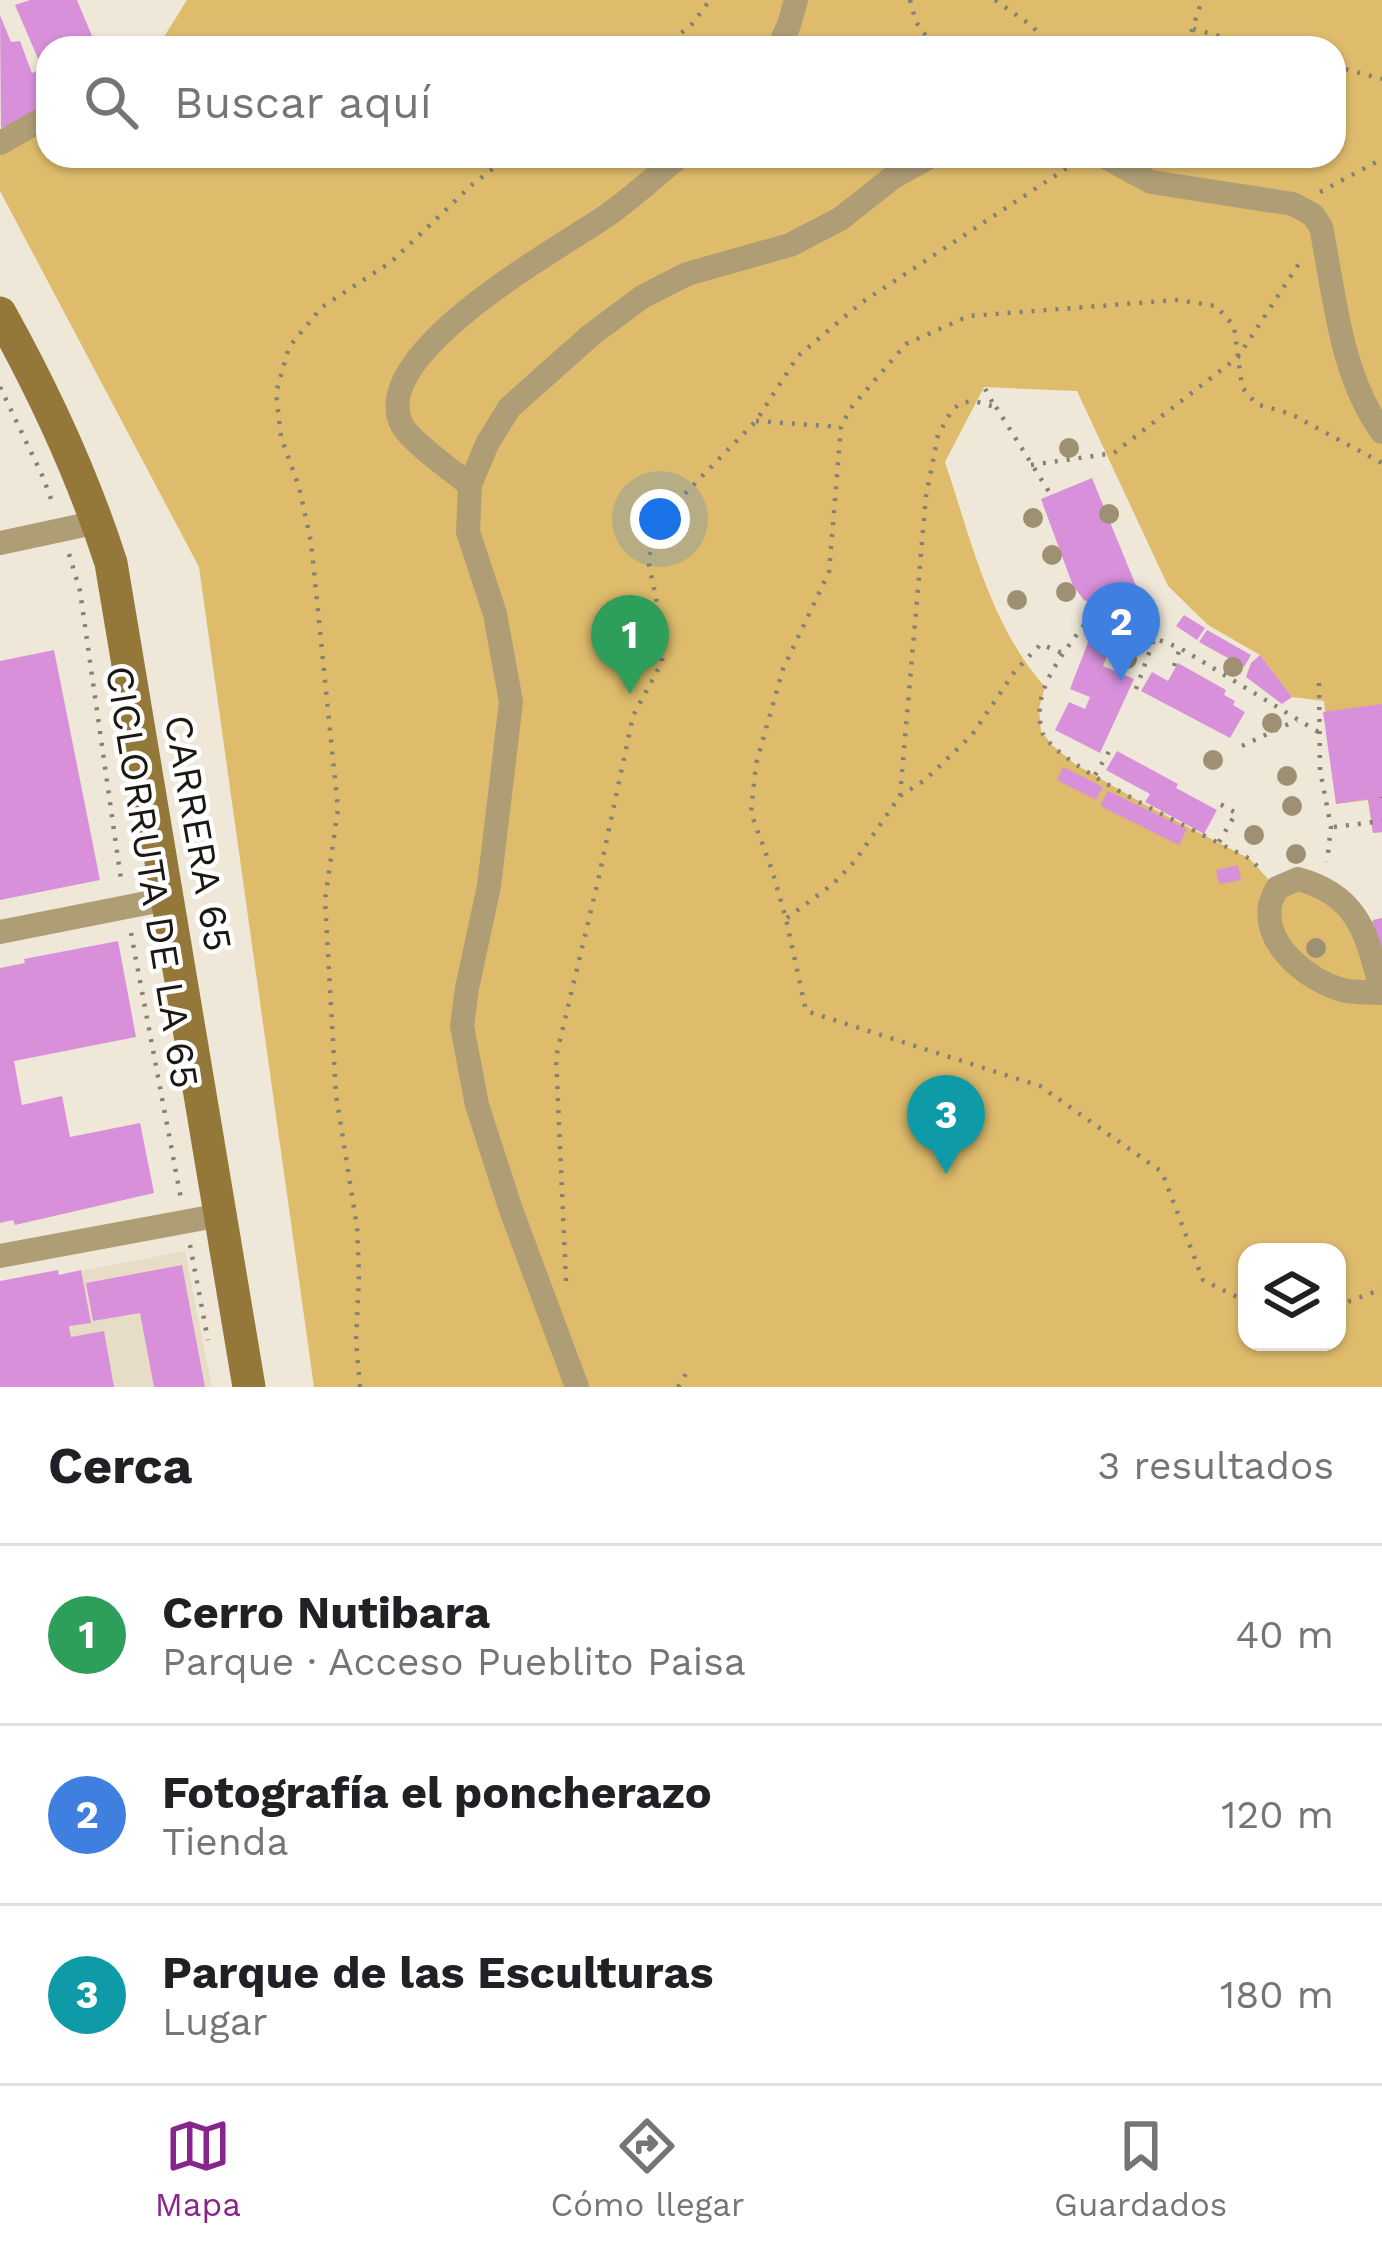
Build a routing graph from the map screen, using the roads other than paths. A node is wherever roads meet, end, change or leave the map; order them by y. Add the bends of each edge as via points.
1 (796, 0) edge
2 (784, 36) edge
3 (36, 123) edge
4 (0, 143) edge
5 (665, 168) edge
6 (910, 168) edge
7 (1125, 168) edge
8 (3, 323) edge
9 (1382, 431) edge
10 (470, 485) junction
11 (98, 522) junction
12 (0, 543) edge
13 (167, 899) junction
14 (0, 932) edge
15 (1382, 993) edge
16 (221, 1215) junction
17 (0, 1256) edge
18 (249, 1387) edge
19 (578, 1387) edge

1 - 2 street
3 - 4 street
5 - 10 street via 505,280 440,332 410,371 398,406 402,424
6 - 10 street via 790,244 687,274 642,297 509,408
7 - 9 street via 1151,182 1293,204 1313,215 1351,374
8 - 11 main road, CARRERA 65
10 - 19 street via 468,532 495,614 511,702 462,1026 477,1105
11 - 12 street
11 - 13 main road, CARRERA 65
13 - 14 street
13 - 16 main road, CARRERA 65
15 - 15 street via 1362,924 1344,902 1298,880 1276,888 1272,932 1305,973 1344,991
16 - 17 street
16 - 18 main road, CARRERA 65

